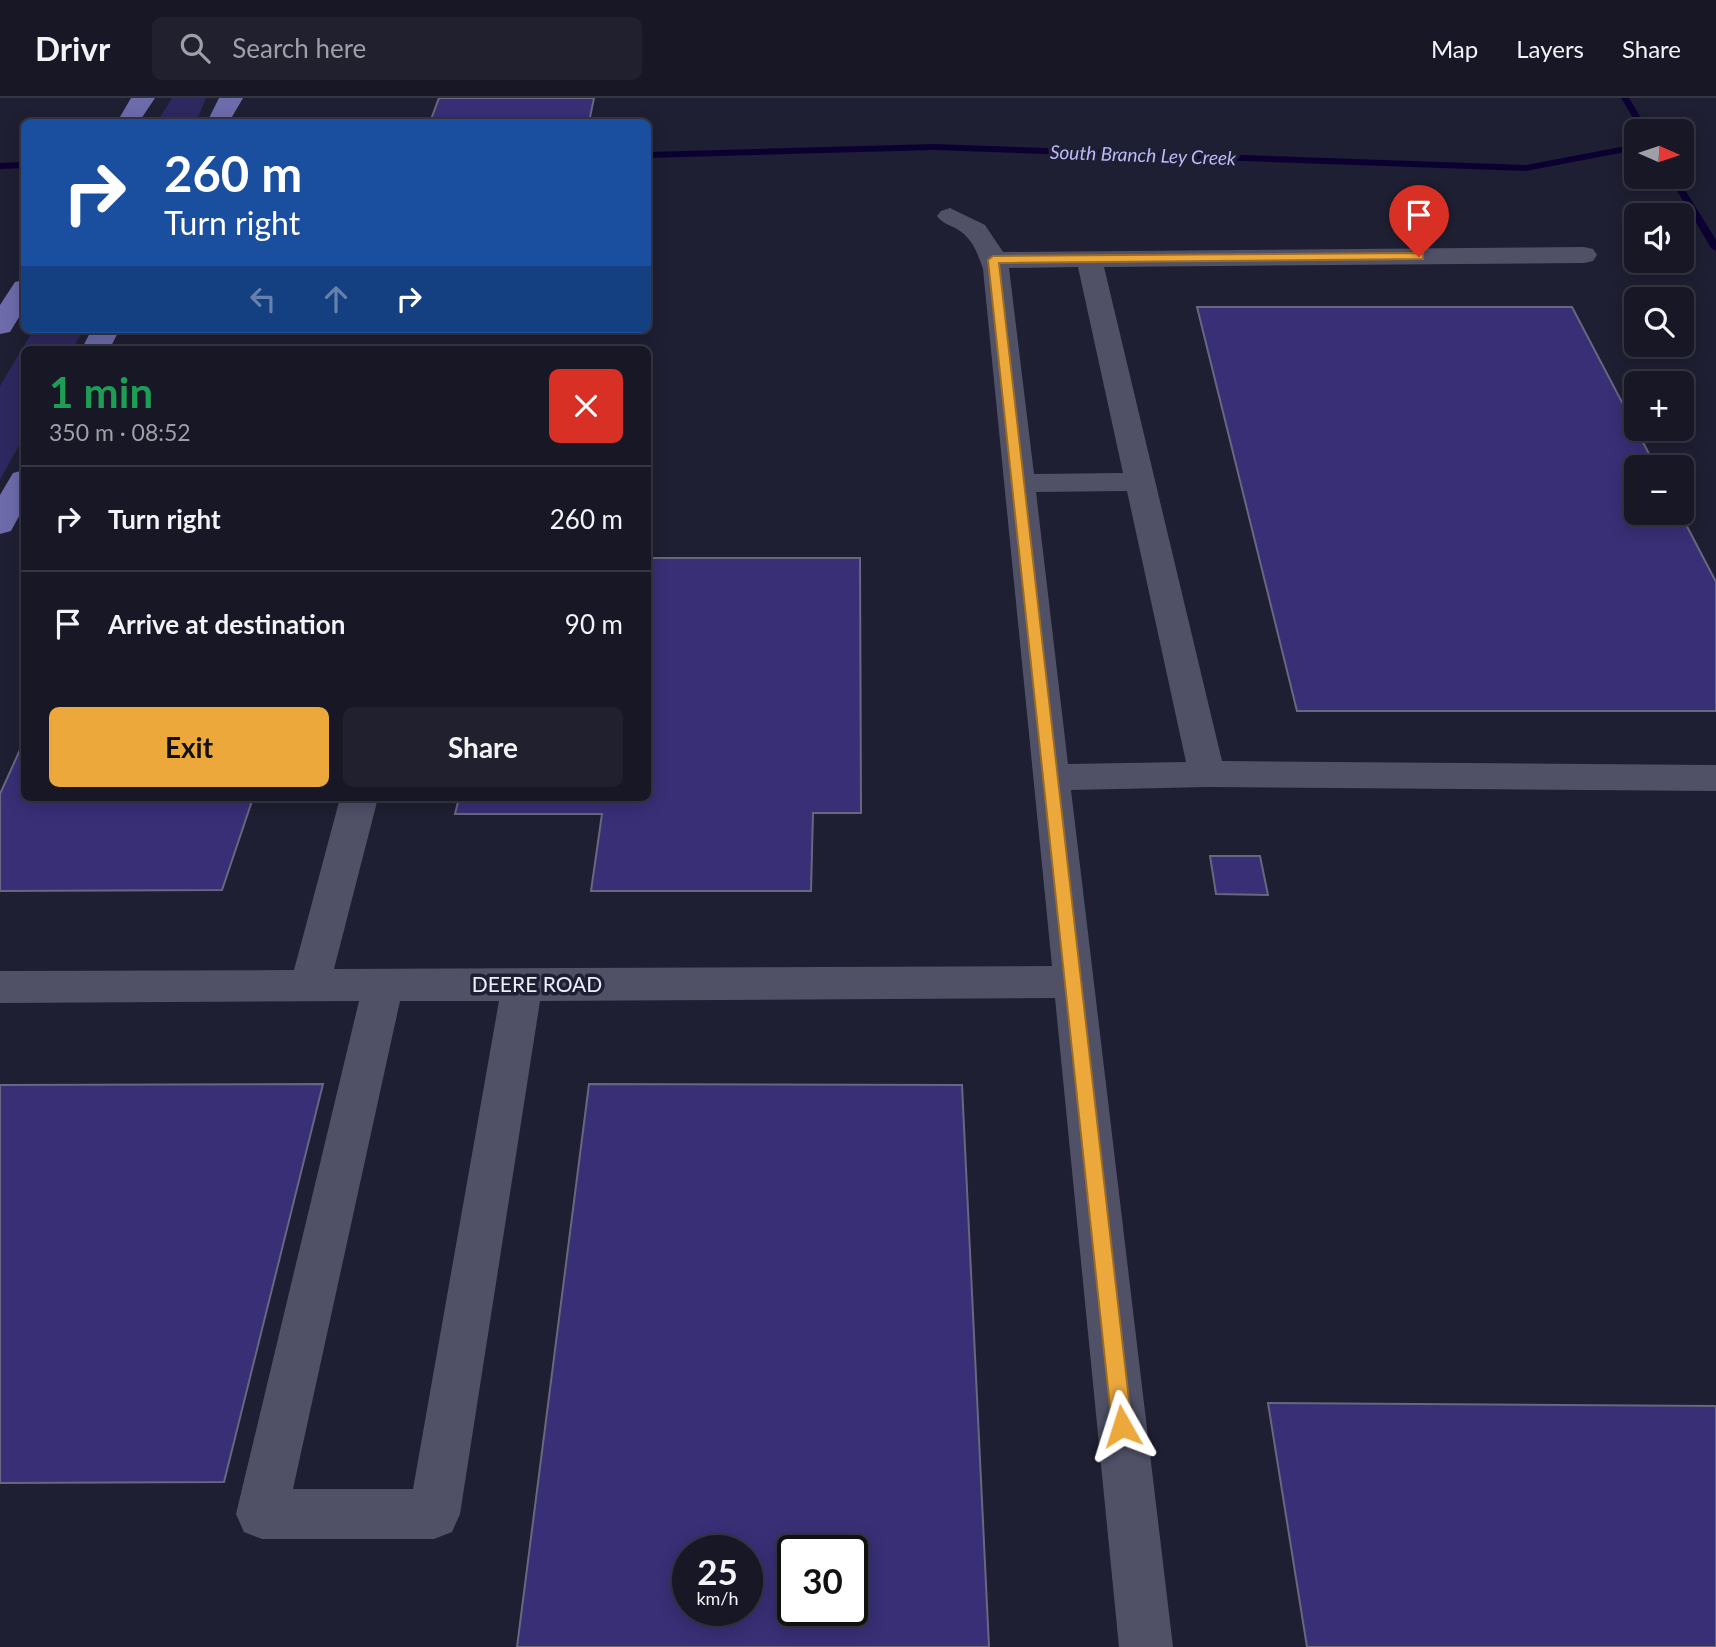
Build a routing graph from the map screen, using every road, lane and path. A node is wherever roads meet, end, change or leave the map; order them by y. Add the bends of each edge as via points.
1 (143, 98) edge
2 (231, 98) edge
3 (130, 119) edge
4 (220, 119) edge
5 (950, 216) dead end
6 (1584, 255) dead end
7 (1089, 259) junction
8 (993, 260) junction
9 (21, 293) edge
10 (0, 326) edge
11 (1139, 482) junction
12 (1019, 483) junction
13 (21, 485) edge
14 (0, 524) edge
15 (1207, 774) junction
16 (1052, 777) junction
17 (1716, 778) edge
18 (358, 801) edge
19 (1074, 982) junction
20 (310, 985) junction
21 (522, 985) junction
22 (383, 986) junction
23 (0, 987) edge
24 (1146, 1647) edge

1 - 3 main road
2 - 4 main road
5 - 8 street via 975,227
6 - 7 street
7 - 8 street
7 - 11 street
8 - 12 street
9 - 10 main road
11 - 12 street
11 - 15 street
12 - 16 street
13 - 14 main road
15 - 16 street
15 - 17 street
16 - 19 street
18 - 20 street
19 - 21 street, DEERE ROAD
19 - 24 street
20 - 22 street, DEERE ROAD
20 - 23 street, DEERE ROAD
21 - 22 street, DEERE ROAD
21 - 22 street via 434,1514 261,1514

